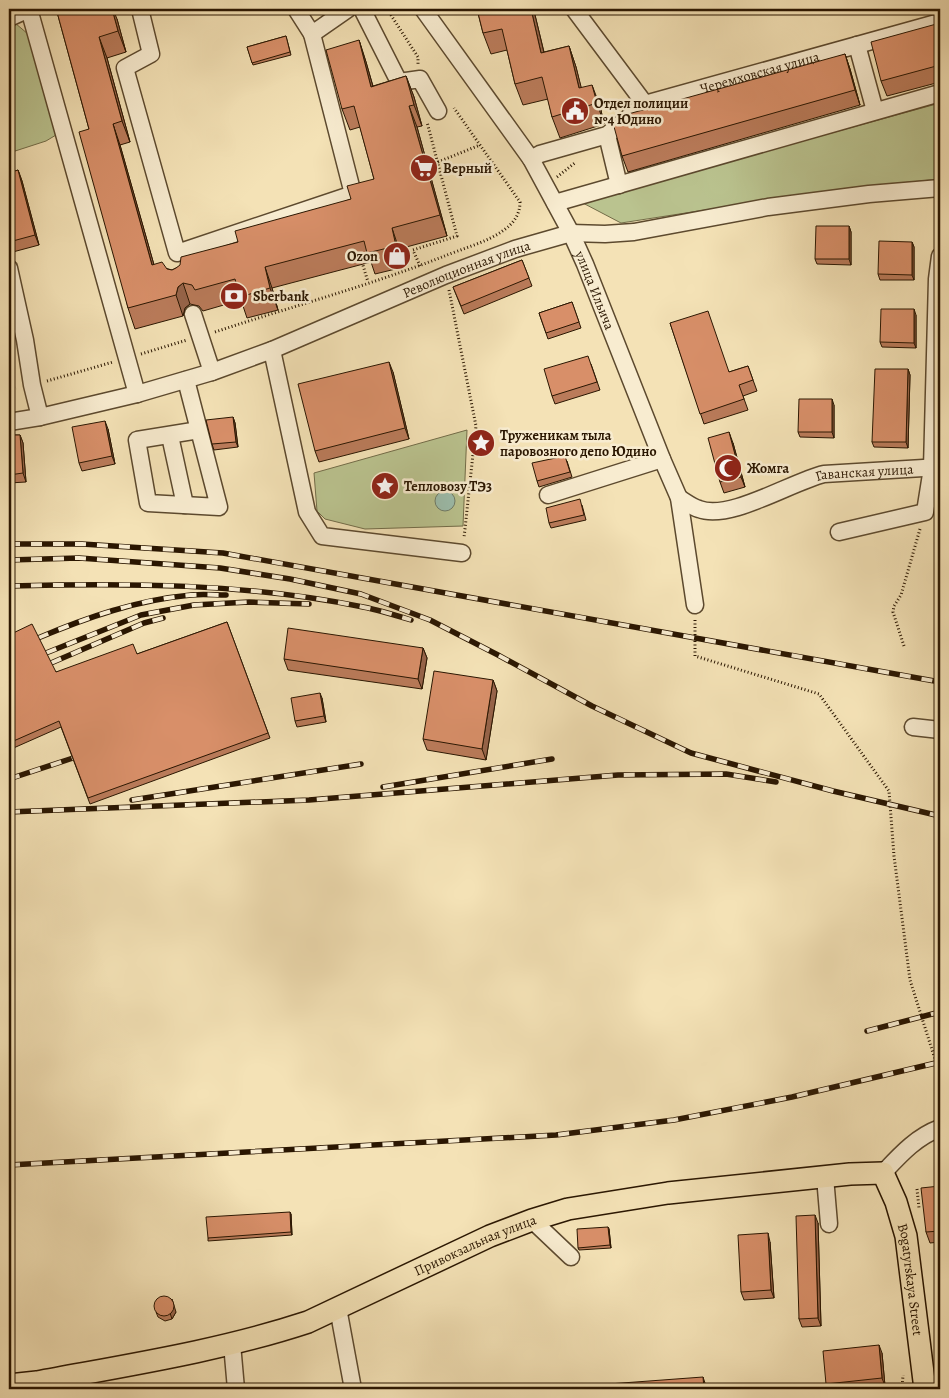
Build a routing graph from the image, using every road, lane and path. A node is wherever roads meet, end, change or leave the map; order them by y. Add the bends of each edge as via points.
1 (29, 9) edge
2 (140, 9) edge
3 (296, 9) edge
4 (348, 9) edge
5 (362, 9) edge
6 (387, 9) edge
7 (423, 9) edge
8 (574, 9) edge
9 (9, 18) edge
10 (940, 22) edge
11 (312, 34) junction
12 (857, 45) junction
13 (420, 79) junction
14 (940, 93) edge
15 (645, 104) junction
16 (438, 111) junction
17 (875, 111) junction
18 (607, 135) junction
19 (480, 145) junction
20 (531, 158) junction
21 (438, 162) junction
22 (619, 185) junction
23 (940, 188) edge
24 (555, 203) junction
25 (571, 233) junction
26 (177, 253) junction
27 (360, 254) edge
28 (940, 256) edge
29 (420, 266) junction
30 (9, 268) edge
31 (178, 272) edge
32 (446, 275) junction
33 (368, 282) junction
34 (193, 314) edge
35 (201, 336) junction
36 (272, 350) junction
37 (127, 358) junction
38 (212, 372) junction
39 (186, 380) junction
40 (32, 385) junction
41 (9, 389) edge
42 (137, 394) junction
43 (40, 417) junction
44 (9, 422) edge
45 (199, 430) junction
46 (170, 436) junction
47 (662, 459) junction
48 (936, 468) edge
49 (548, 495) dead end
50 (679, 498) junction
51 (185, 505) junction
52 (925, 512) junction
53 (839, 532) dead end
54 (462, 553) joint
55 (694, 605) joint
56 (904, 646) dead end
57 (913, 726) dead end
58 (940, 730) edge
59 (940, 1075) edge
60 (940, 1128) edge
61 (883, 1173) junction
62 (825, 1176) junction
63 (532, 1220) junction
64 (829, 1224) dead end
65 (571, 1257) dead end
66 (338, 1308) junction
67 (232, 1344) junction
68 (9, 1385) edge
69 (236, 1389) edge
70 (353, 1389) edge
71 (925, 1389) edge

1 - 9 street
1 - 37 street
2 - 26 street via 151,54 125,68
3 - 11 street
4 - 11 street
5 - 13 street via 399,82
6 - 13 path via 418,57
7 - 20 street, улица Ильича
8 - 15 street
10 - 12 street, Черемховская улица
11 - 26 street via 353,194
12 - 15 street, Черемховская улица
12 - 17 street
13 - 16 street
14 - 17 street
15 - 18 street, Черемховская улица
16 - 19 path via 452,106
16 - 21 path via 426,116
17 - 22 street
18 - 20 street, Черемховская улица
18 - 22 street
19 - 21 path
19 - 29 path via 520,202 515,221 504,231
20 - 24 street, улица Ильича
21 - 29 path via 457,236 413,250
22 - 24 street
23 - 25 street, Революционная улица via 768,208 634,232
24 - 25 street, улица Ильича
25 - 32 street, Революционная улица via 515,249
25 - 47 street, улица Ильича
26 - 31 street
27 - 33 path
28 - 48 street via 937,279
29 - 33 path
30 - 40 street
32 - 36 street, Революционная улица
32 - 54 path via 476,426
33 - 35 path
34 - 35 street
35 - 37 path
35 - 38 street
36 - 38 street, Революционная улица
36 - 54 street via 307,512 322,536
37 - 40 path
37 - 42 street
38 - 39 street, Революционная улица
39 - 42 street, Революционная улица
39 - 45 street
40 - 41 path
40 - 43 street
42 - 43 street, Революционная улица
43 - 44 street, Революционная улица
45 - 46 street
45 - 51 street via 219,507
46 - 51 street
46 - 51 street via 137,440 148,503
47 - 49 street
47 - 50 street, улица Ильича
48 - 50 street, Гаванская улица via 824,474 747,504 710,512
48 - 52 street
50 - 55 street, улица Ильича
52 - 53 street
52 - 56 path via 893,612
55 - 59 path via 695,656 820,694 889,791 910,980
57 - 58 street
60 - 61 street via 904,1151
61 - 62 main road, Привокзальная улица
61 - 71 main road, Bogatyrskaya Street via 906,1236
62 - 63 main road, Привокзальная улица via 668,1193 568,1209
62 - 64 street
63 - 65 street
63 - 66 main road, Привокзальная улица via 490,1236
66 - 67 main road, Привокзальная улица via 308,1322
66 - 70 street
67 - 68 main road, Привокзальная улица
67 - 69 street

